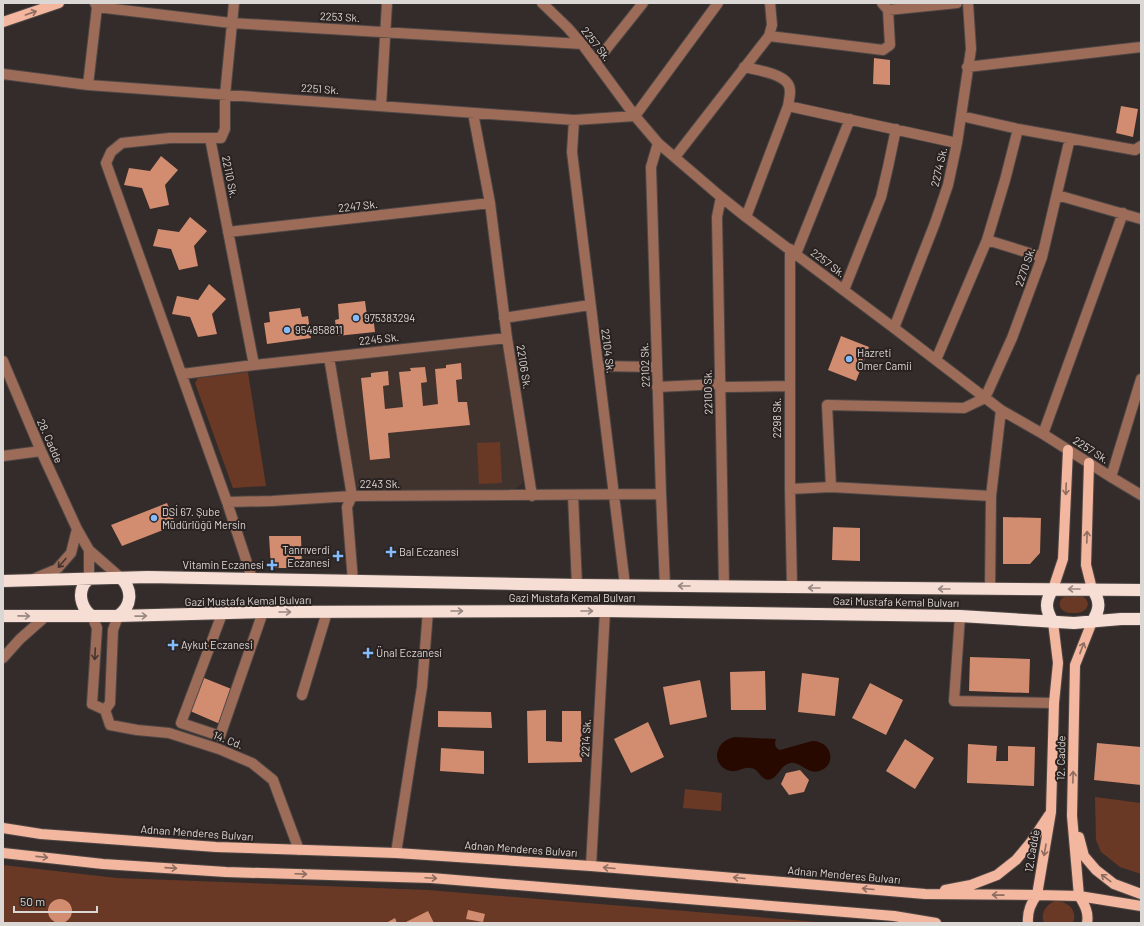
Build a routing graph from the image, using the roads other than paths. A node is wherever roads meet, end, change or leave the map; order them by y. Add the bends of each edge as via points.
1 (59, 3) edge
2 (234, 3) edge
3 (387, 3) edge
4 (643, 3) edge
5 (718, 3) edge
6 (770, 3) edge
7 (957, 3) edge
8 (968, 3) edge
9 (545, 4) edge
10 (96, 5) edge
11 (885, 6) edge
12 (3, 22) edge
13 (231, 23) junction
14 (385, 32) junction
15 (769, 36) junction
16 (582, 44) junction
17 (1141, 47) edge
18 (596, 62) junction
19 (744, 67) junction
20 (968, 67) junction
21 (3, 74) edge
22 (88, 85) junction
23 (226, 95) junction
24 (381, 106) junction
25 (788, 106) junction
26 (473, 112) junction
27 (635, 116) junction
28 (960, 116) junction
29 (574, 120) junction
30 (850, 120) junction
31 (896, 129) junction
32 (1018, 129) junction
33 (210, 138) junction
34 (1070, 138) junction
35 (658, 143) junction
36 (957, 143) junction
37 (1138, 148) edge
38 (675, 157) junction
39 (1057, 194) junction
40 (721, 197) junction
41 (490, 203) junction
42 (1123, 213) junction
43 (746, 217) junction
44 (1141, 219) edge
45 (228, 232) junction
46 (987, 240) junction
47 (793, 252) junction
48 (1042, 257) junction
49 (844, 290) junction
50 (590, 305) junction
51 (504, 318) junction
52 (894, 328) junction
53 (507, 338) junction
54 (329, 357) junction
55 (936, 360) junction
56 (3, 361) edge
57 (254, 365) junction
58 (598, 366) junction
59 (656, 367) junction
60 (182, 374) junction
61 (1141, 379) edge
62 (720, 384) junction
63 (789, 386) junction
64 (657, 387) junction
65 (985, 398) junction
66 (1001, 410) junction
67 (1043, 434) junction
68 (1068, 450) junction
69 (41, 451) junction
70 (3, 456) edge
71 (1089, 463) junction
72 (1111, 477) junction
73 (831, 487) junction
74 (790, 489) junction
75 (614, 494) junction
76 (660, 494) junction
77 (1141, 494) edge
78 (573, 495) junction
79 (352, 496) junction
80 (532, 496) junction
81 (991, 496) junction
82 (227, 502) junction
83 (77, 529) junction
84 (89, 550) junction
85 (121, 578) junction
86 (252, 578) junction
87 (89, 579) junction
88 (29, 580) junction
89 (3, 581) edge
90 (353, 581) junction
91 (577, 585) junction
92 (625, 585) junction
93 (665, 586) junction
94 (724, 586) junction
95 (792, 588) junction
96 (990, 589) junction
97 (1053, 589) junction
98 (1092, 589) junction
99 (1141, 590) edge
100 (606, 611) junction
101 (263, 612) junction
102 (327, 612) junction
103 (428, 612) junction
104 (222, 614) junction
105 (3, 616) edge
106 (46, 616) junction
107 (92, 616) junction
108 (118, 616) junction
109 (960, 616) junction
110 (1141, 619) edge
111 (1053, 622) junction
112 (1092, 622) junction
113 (3, 658) edge
114 (302, 695) dead end
115 (1054, 703) junction
116 (105, 710) junction
117 (1051, 812) junction
118 (1072, 816) junction
119 (3, 828) edge
120 (299, 850) junction
121 (396, 853) junction
122 (3, 854) edge
123 (591, 866) junction
124 (925, 894) junction
125 (1141, 894) edge
126 (1037, 895) junction
127 (1079, 896) junction
128 (1141, 906) edge
129 (936, 923) edge
130 (1028, 923) edge
131 (1087, 923) edge

12 -> 1 main road
2 - 13 street
3 - 14 street
4 - 18 street
5 - 27 street
6 - 15 street via 772,24
7 - 11 street
8 - 20 street, 2274 Sk. via 971,49
9 - 16 street, 2257 Sk.
10 - 13 street, 2253 Sk.
10 - 22 street
11 - 15 street via 890,45 883,50
13 - 14 street, 2253 Sk.
13 - 23 street
14 - 16 street, 2253 Sk.
14 - 24 street
15 - 19 street
16 - 18 street, 2257 Sk.
17 - 20 street
18 - 27 street, 2257 Sk.
19 - 25 street via 780,76 788,84
19 - 38 street
20 - 28 street, 2274 Sk.
21 - 22 street, 2251 Sk.
22 - 23 street, 2251 Sk.
23 - 24 street, 2251 Sk.
23 - 33 street via 225,130 221,138
24 - 26 street, 2251 Sk.
25 - 30 street
25 - 43 street
26 - 29 street, 2251 Sk.
26 - 41 street, 22106 Sk.
27 - 29 street, 2251 Sk.
27 - 35 street, 2257 Sk.
28 - 32 street
28 - 36 street, 2274 Sk.
29 - 50 street, 22104 Sk. via 572,152
30 - 31 street
30 - 47 street
31 - 36 street
31 - 49 street via 881,196
32 - 34 street
32 - 46 street
33 - 45 street, 22110 Sk.
33 - 60 street via 170,138 122,143 112,152 106,163
34 - 37 street
34 - 39 street, 2270 Sk.
35 - 38 street, 2257 Sk.
35 - 59 street, 22102 Sk. via 651,167
36 - 52 street, 2274 Sk. via 948,186
38 - 40 street, 2257 Sk.
39 - 42 street
39 - 48 street, 2270 Sk.
40 - 43 street, 2257 Sk.
40 - 62 street, 22100 Sk. via 717,216
41 - 45 street, 2247 Sk.
41 - 51 street, 22106 Sk.
42 - 44 street
42 - 67 street
43 - 47 street, 2257 Sk.
45 - 57 street, 22110 Sk.
46 - 48 street
46 - 55 street
47 - 49 street, 2257 Sk.
47 - 63 street, 2298 Sk.
48 - 65 street, 2270 Sk. via 1012,338
49 - 52 street, 2257 Sk.
50 - 51 street
50 - 58 street, 22104 Sk.
51 - 53 street, 22106 Sk.
52 - 55 street, 2257 Sk.
53 - 54 street, 2245 Sk.
53 - 80 street, 22106 Sk.
54 - 57 street, 2245 Sk.
54 - 79 street
55 - 65 street, 2257 Sk.
56 - 69 street, 28. Cadde
57 - 60 street, 2245 Sk.
58 - 59 street
58 - 75 street, 22104 Sk.
59 - 64 street, 22102 Sk.
60 - 82 street
61 - 72 street
62 - 63 street via 725,387
62 - 64 street
62 - 94 street, 22100 Sk.
63 - 74 street, 2298 Sk.
64 - 76 street, 22102 Sk.
65 - 66 street, 2257 Sk.
65 - 73 street via 964,408 827,405
66 - 67 street, 2257 Sk.
66 - 81 street
67 - 68 street, 2257 Sk.
68 - 71 street, 2257 Sk.
68 -> 97 main road via 1063,559
69 - 70 street
69 - 83 street, 28. Cadde
71 - 72 street, 2257 Sk.
98 -> 71 main road via 1086,565
72 - 77 street, 2257 Sk.
73 - 74 street
73 - 81 street
74 - 95 street, 2298 Sk.
75 - 76 street
75 - 78 street
75 - 92 street, 22104 Sk.
76 - 93 street, 22102 Sk.
78 - 80 street
78 - 91 street
79 - 80 street, 2243 Sk.
79 - 82 street, 2243 Sk.
79 - 90 street via 347,507
81 - 96 street
82 - 86 street
83 - 84 street, 28. Cadde
83 -> 88 street via 71,553 57,569
84 - 85 street, 28. Cadde
84 - 87 street, 28. Cadde
85 - 86 highway, Gazi Mustafa Kemal Bulvarı
85 - 87 highway, Gazi Mustafa Kemal Bulvarı
85 - 108 highway via 129,589 130,596 126,609
86 - 90 highway, Gazi Mustafa Kemal Bulvarı
87 - 88 highway, Gazi Mustafa Kemal Bulvarı
87 - 107 highway via 83,585 81,597 85,609
88 - 89 highway, Gazi Mustafa Kemal Bulvarı
90 - 91 highway, Gazi Mustafa Kemal Bulvarı
91 - 92 highway, Gazi Mustafa Kemal Bulvarı
92 - 93 highway, Gazi Mustafa Kemal Bulvarı
94 -> 93 highway, Gazi Mustafa Kemal Bulvarı
94 - 95 highway, Gazi Mustafa Kemal Bulvarı
96 -> 95 highway, Gazi Mustafa Kemal Bulvarı
96 - 97 highway, Gazi Mustafa Kemal Bulvarı
98 -> 97 highway, Gazi Mustafa Kemal Bulvarı
97 - 111 highway via 1047,601 1048,614
98 - 99 highway, Gazi Mustafa Kemal Bulvarı
98 - 112 highway via 1096,594 1098,607
103 -> 100 highway, Gazi Mustafa Kemal Bulvarı
100 - 109 highway, Gazi Mustafa Kemal Bulvarı
100 - 123 street, 2214 Sk.
101 -> 102 highway, Gazi Mustafa Kemal Bulvarı
101 - 104 highway, Gazi Mustafa Kemal Bulvarı
101 - 104 street via 220,736 181,723
102 - 103 highway, Gazi Mustafa Kemal Bulvarı
102 - 114 street
103 - 121 street via 422,687
108 -> 104 highway, Gazi Mustafa Kemal Bulvarı
105 -> 106 highway, Gazi Mustafa Kemal Bulvarı
106 - 107 highway, Gazi Mustafa Kemal Bulvarı
106 - 113 street
107 - 108 highway, Gazi Mustafa Kemal Bulvarı
107 -> 116 street, 14. Cd. via 97,628 92,704
108 - 116 street via 113,630 110,703
109 - 111 highway, Gazi Mustafa Kemal Bulvarı
109 - 115 street via 954,701
110 - 112 highway, Gazi Mustafa Kemal Bulvarı
111 - 112 highway, Gazi Mustafa Kemal Bulvarı
111 - 115 main road, 12. Cadde via 1058,663
118 -> 112 main road, 12. Cadde via 1075,666
115 - 117 main road, 12. Cadde
116 - 120 street, 14. Cd. via 110,725 169,733 252,762 273,780
117 - 124 main road via 1016,860 997,875 972,885
117 -> 126 main road, 12.Cadde
125 -> 118 main road via 1114,884 1096,870 1084,856
118 - 127 main road, 12. Cadde
119 - 120 main road, Adnan Menderes Bulvarı via 41,834 201,846
120 - 121 main road, Adnan Menderes Bulvarı
121 - 123 main road, Adnan Menderes Bulvarı
122 -> 129 main road via 226,872 431,878 886,916
124 -> 123 main road, Adnan Menderes Bulvarı
126 -> 124 main road, Adnan Menderes Bulvarı
126 - 127 main road, Adnan Menderes Bulvarı
126 - 130 main road via 1028,912
127 - 128 main road, Adnan Menderes Bulvarı
127 - 131 main road via 1088,912

